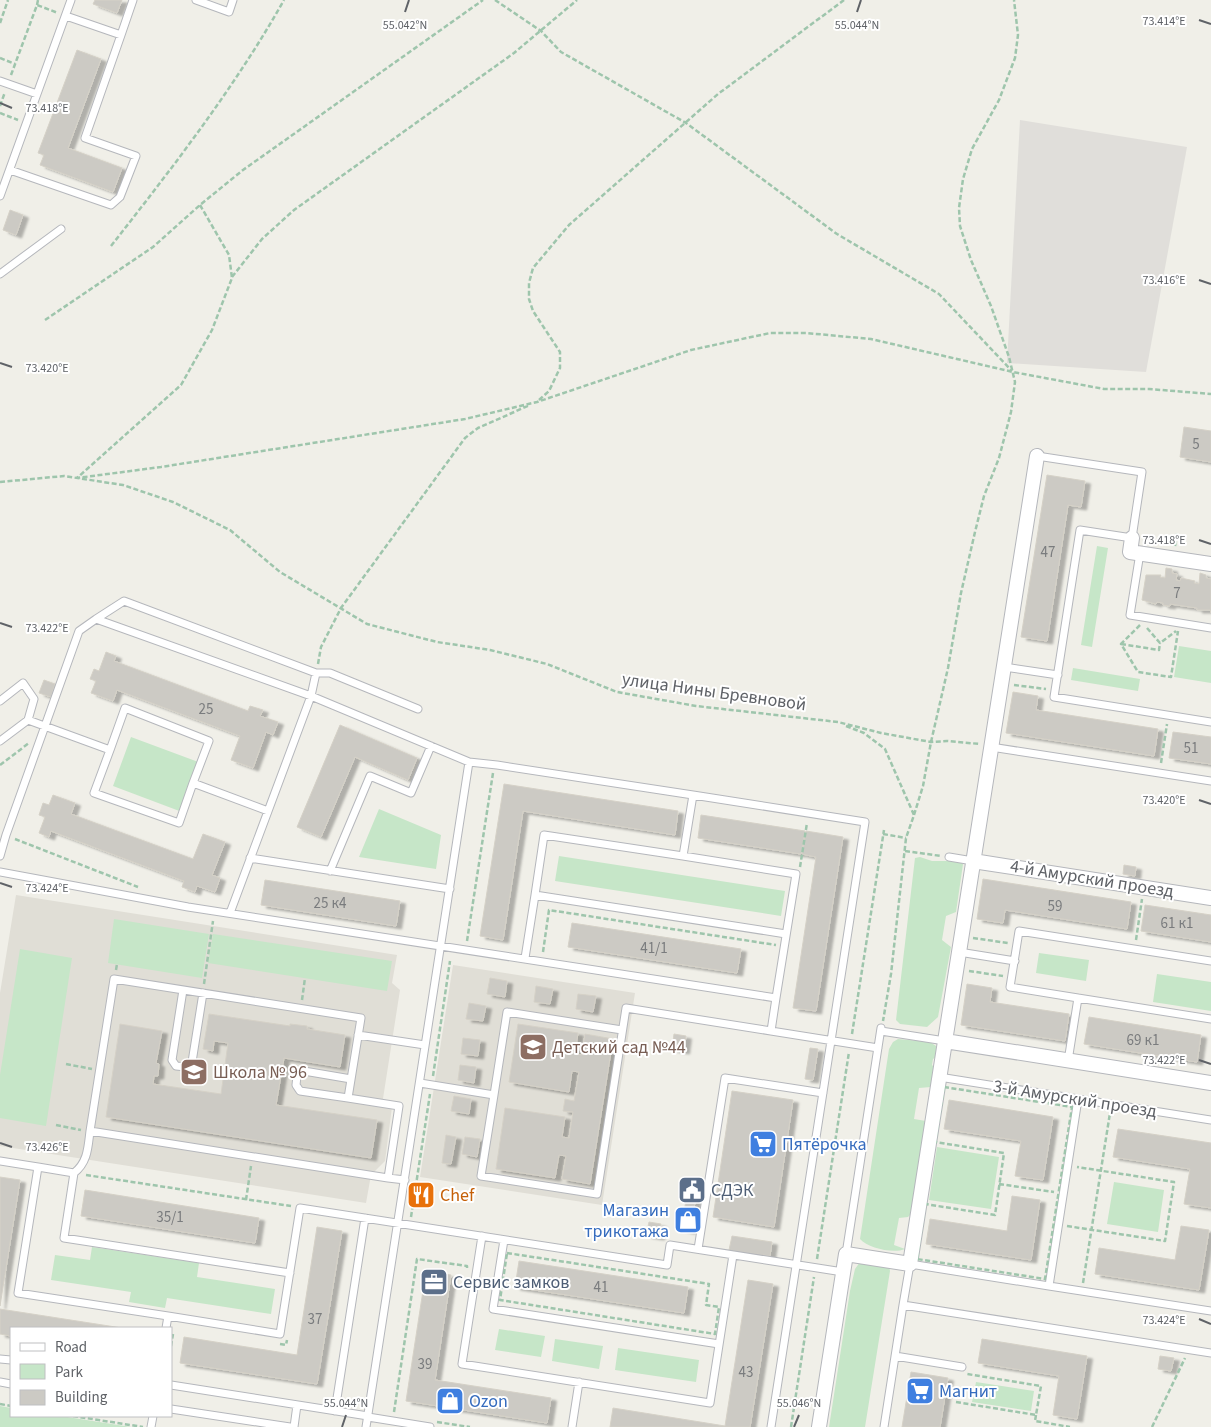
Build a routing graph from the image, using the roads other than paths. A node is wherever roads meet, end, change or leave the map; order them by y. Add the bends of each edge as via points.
1 (71, 0) edge
2 (133, 0) edge
3 (196, 0) edge
4 (233, 0) edge
5 (66, 16) junction
6 (121, 35) junction
7 (0, 81) edge
8 (37, 94) junction
9 (10, 170) junction
10 (0, 196) edge
11 (61, 229) dead end
12 (0, 274) edge
13 (1037, 456) joint
14 (1132, 538) junction
15 (1140, 553) junction
16 (1211, 564) edge
17 (96, 619) junction
18 (1211, 628) edge
19 (1004, 666) junction
20 (316, 673) junction
21 (1058, 675) junction
22 (311, 696) junction
23 (0, 700) edge
24 (418, 709) dead end
25 (28, 720) junction
26 (1211, 722) edge
27 (45, 725) junction
28 (0, 741) edge
29 (431, 746) junction
30 (991, 747) junction
31 (110, 750) junction
32 (469, 762) junction
33 (1211, 782) edge
34 (193, 783) junction
35 (693, 795) junction
36 (268, 811) junction
37 (0, 856) edge
38 (683, 856) junction
39 (949, 857) road end
40 (250, 858) junction
41 (973, 861) junction
42 (330, 871) junction
43 (0, 872) edge
44 (450, 889) junction
45 (535, 895) junction
46 (1211, 898) edge
47 (230, 913) junction
48 (786, 934) junction
49 (441, 945) junction
50 (959, 952) junction
51 (525, 958) junction
52 (1211, 960) edge
53 (1015, 961) junction
54 (183, 990) junction
55 (202, 993) junction
56 (776, 998) junction
57 (1078, 998) junction
58 (1211, 1019) edge
59 (622, 1030) junction
60 (771, 1031) junction
61 (358, 1035) junction
62 (831, 1040) junction
63 (945, 1041) junction
64 (425, 1045) junction
65 (878, 1048) junction
66 (1068, 1061) junction
67 (939, 1077) junction
68 (352, 1079) junction
69 (1211, 1082) edge
70 (420, 1083) junction
71 (823, 1093) junction
72 (494, 1095) junction
73 (348, 1098) junction
74 (1078, 1099) junction
75 (1211, 1120) edge
76 (90, 1131) junction
77 (0, 1161) edge
78 (38, 1167) junction
79 (74, 1173) junction
80 (388, 1178) junction
81 (404, 1180) junction
82 (365, 1218) junction
83 (398, 1223) junction
84 (482, 1236) junction
85 (504, 1240) junction
86 (698, 1249) junction
87 (733, 1254) junction
88 (846, 1254) junction
89 (796, 1264) junction
90 (910, 1264) junction
91 (843, 1272) junction
92 (290, 1273) junction
93 (1049, 1286) junction
94 (903, 1305) junction
95 (1211, 1311) edge
96 (168, 1316) junction
97 (166, 1327) edge
98 (719, 1344) junction
99 (1211, 1353) edge
100 (896, 1356) junction
101 (961, 1370) road end
102 (579, 1382) junction
103 (172, 1385) edge
104 (298, 1405) junction
105 (172, 1408) edge
106 (335, 1411) junction
107 (368, 1417) junction
108 (290, 1427) edge
109 (294, 1427) edge
110 (366, 1427) edge
111 (430, 1427) edge
112 (572, 1427) edge
113 (771, 1427) edge
114 (819, 1427) edge
115 (884, 1427) edge

1 - 5 lane
2 - 6 lane
3 - 4 lane via 228,12
5 - 6 lane
5 - 8 lane
6 - 9 lane via 85,138 136,156 120,197 111,204
7 - 8 lane
8 - 9 lane
9 - 10 lane
11 - 12 lane
13 - 14 lane via 1142,472
13 - 19 street
14 - 15 street via 1130,552
14 - 21 lane via 1080,530
15 - 16 street
15 - 18 lane via 1130,615
17 - 20 lane via 124,601
17 - 22 lane
17 - 27 lane via 79,631
19 - 21 lane
19 - 30 street
20 - 22 lane
20 - 24 lane via 330,673
21 - 26 lane via 1054,697
22 - 29 lane
22 - 36 lane
23 - 25 lane via 23,683 34,700
25 - 27 lane
25 - 28 lane
27 - 31 lane
27 - 37 lane
29 - 32 lane
29 - 42 lane via 411,793 370,776
30 - 33 lane
30 - 41 street
31 - 34 lane via 94,793 179,823
31 - 34 lane via 125,708 209,741
32 - 35 lane
32 - 44 lane
34 - 36 lane
35 - 38 lane
35 - 62 lane via 865,822
36 - 40 lane
38 - 45 lane via 544,835
38 - 48 lane via 796,874
39 - 41 lane
40 - 42 lane
40 - 47 lane
41 - 46 street, 4-й Амурский проезд
41 - 50 street
42 - 44 lane
43 - 47 lane
44 - 49 lane
45 - 48 lane
45 - 51 lane
47 - 49 lane
48 - 56 lane
49 - 51 lane
49 - 64 lane
50 - 53 lane
50 - 63 street
51 - 56 lane
52 - 53 lane via 1019,931
53 - 57 lane via 1010,987
54 - 55 lane
54 - 55 lane via 172,1060 176,1066 186,1067 192,1062
54 - 76 lane via 114,979
55 - 61 lane via 361,1018
56 - 60 lane
57 - 58 lane
57 - 66 lane
59 - 60 lane via 626,1008
59 - 72 lane via 507,1012
59 - 72 lane via 597,1194 481,1176
60 - 62 lane
61 - 64 lane
61 - 68 lane
62 - 65 lane
62 - 71 lane
63 - 65 lane via 881,1030
63 - 66 street, 3-й Амурский проезд
63 - 67 street
64 - 70 lane
65 - 88 lane
66 - 69 street, 3-й Амурский проезд
67 - 74 lane, 3-й Амурский проезд
67 - 90 street
68 - 73 lane
68 - 73 lane via 304,1071 297,1076 296,1085 300,1091
70 - 72 lane
70 - 81 lane
71 - 86 lane via 725,1078
71 - 89 lane
73 - 80 lane via 399,1106
74 - 75 lane, 3-й Амурский проезд
74 - 93 lane
76 - 79 lane via 86,1159
76 - 80 lane
77 - 78 lane
78 - 79 lane
78 - 96 lane via 18,1293
79 - 92 lane via 64,1238
80 - 81 lane
81 - 83 lane
82 - 83 lane
82 - 92 lane via 300,1208
82 - 106 lane
83 - 84 lane
83 - 107 lane
84 - 85 lane
84 - 102 lane via 462,1364
85 - 86 lane via 666,1265 670,1245
85 - 98 lane via 494,1309
86 - 87 lane
87 - 89 lane
87 - 98 lane
88 - 90 street
88 - 91 street
89 - 91 lane
89 - 113 lane
90 - 93 lane
90 - 94 lane
91 - 114 street
92 - 96 lane via 280,1334
93 - 95 lane
94 - 99 lane
94 - 100 lane
96 - 97 lane
98 - 102 lane via 710,1403
100 - 101 lane
100 - 115 lane
102 - 112 lane
103 - 104 lane
104 - 106 lane
104 - 109 lane
105 - 108 lane
106 - 107 lane
107 - 110 lane
107 - 111 lane

